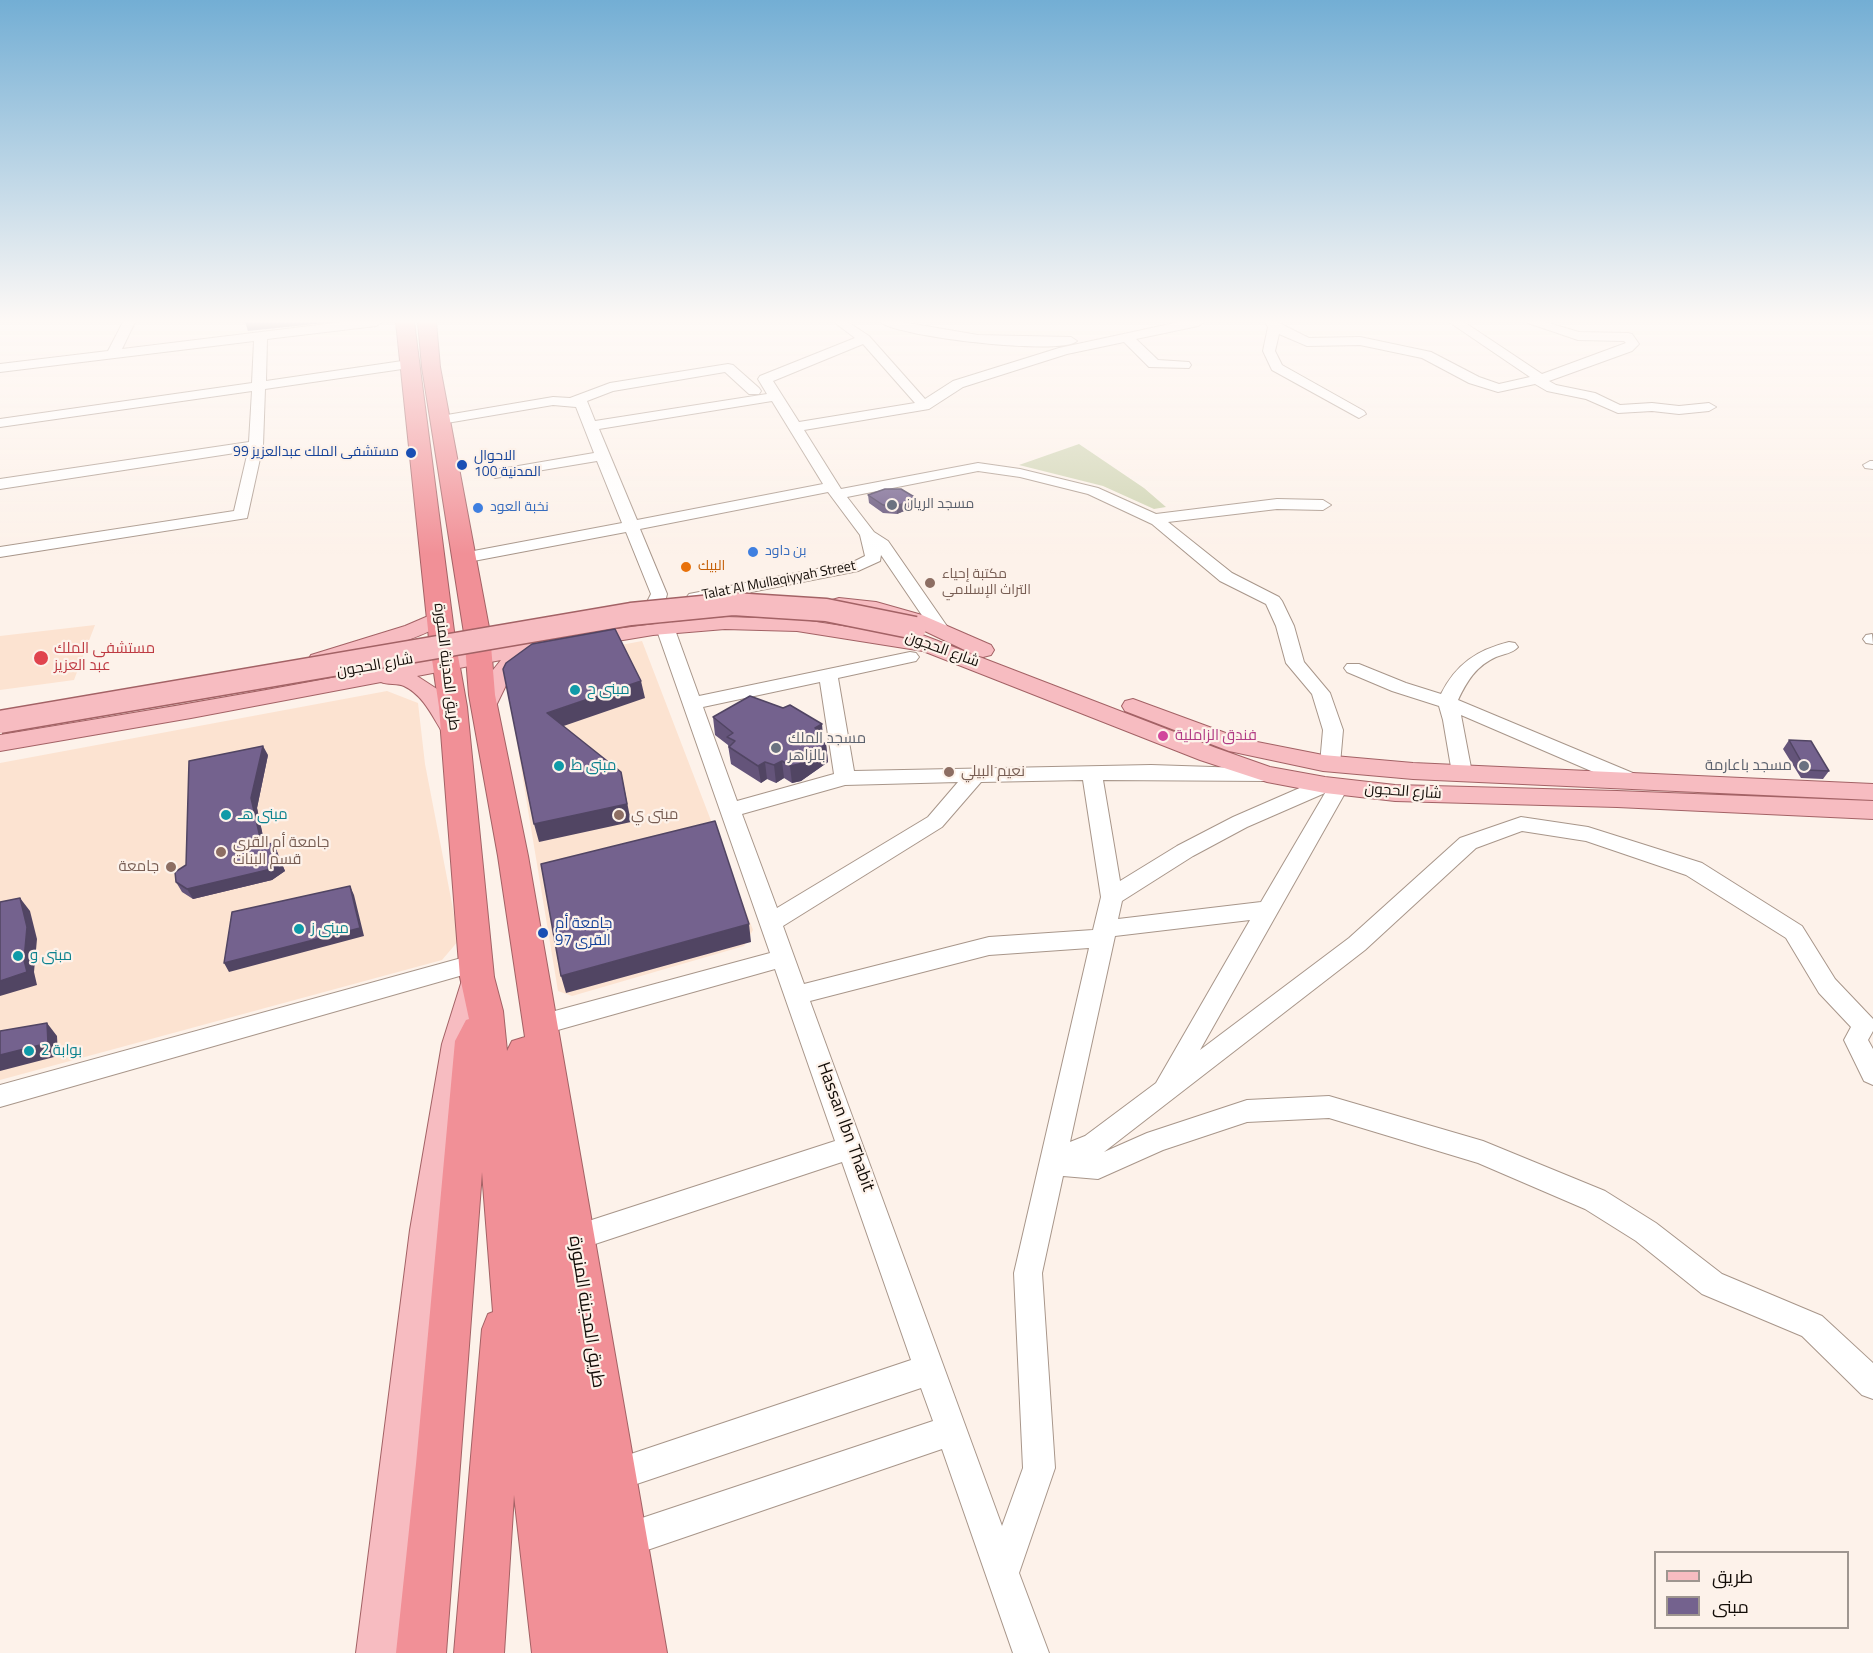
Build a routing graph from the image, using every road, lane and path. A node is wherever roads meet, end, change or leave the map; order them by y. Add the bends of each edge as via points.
1 (167, 399) edge
2 (258, 399) edge
3 (415, 399) edge
4 (437, 399) edge
5 (579, 399) edge
6 (671, 399) edge
7 (757, 399) edge
8 (778, 399) edge
9 (918, 399) edge
10 (935, 399) edge
11 (1333, 399) edge
12 (1597, 399) edge
13 (572, 402) junction
14 (674, 405) dead end
15 (924, 406) junction
16 (1709, 406) dead end
17 (1359, 414) dead end
18 (441, 420) junction
19 (0, 423) edge
20 (591, 426) junction
21 (795, 427) junction
22 (255, 445) junction
23 (603, 456) junction
24 (495, 474) dead end
25 (0, 484) edge
26 (835, 490) junction
27 (1323, 505) dead end
28 (1154, 519) junction
29 (632, 527) junction
30 (868, 535) junction
31 (0, 552) edge
32 (463, 558) junction
33 (695, 598) junction
34 (656, 602) junction
35 (666, 628) junction
36 (910, 640) junction
37 (939, 640) junction
38 (457, 642) junction
39 (542, 646) junction
40 (1509, 647) dead end
41 (983, 650) junction
42 (1353, 668) dead end
43 (828, 674) junction
44 (338, 683) junction
45 (1447, 702) junction
46 (694, 703) junction
47 (484, 706) junction
48 (0, 714) edge
49 (0, 722) edge
50 (0, 731) edge
51 (454, 733) junction
52 (0, 743) edge
53 (1462, 773) junction
54 (1092, 774) junction
55 (1267, 774) junction
56 (975, 776) junction
57 (846, 778) junction
58 (1331, 778) junction
59 (1633, 780) junction
60 (1873, 792) edge
61 (732, 810) junction
62 (1873, 810) edge
63 (1112, 897) junction
64 (1268, 909) junction
65 (772, 922) junction
66 (1104, 933) junction
67 (784, 958) junction
68 (531, 970) junction
69 (480, 984) junction
70 (798, 995) junction
71 (540, 1025) junction
72 (1873, 1074) edge
73 (1164, 1090) junction
74 (0, 1096) edge
75 (852, 1148) junction
76 (1053, 1163) junction
77 (574, 1238) junction
78 (931, 1369) junction
79 (1873, 1384) edge
80 (953, 1430) junction
81 (613, 1476) junction
82 (624, 1540) junction
83 (1004, 1571) junction
84 (376, 1653) edge
85 (421, 1653) edge
86 (479, 1653) edge
87 (557, 1653) edge
88 (593, 1653) edge
89 (642, 1653) edge
90 (1031, 1653) edge

1 - 19 street
2 - 22 street
3 - 38 highway, طريق المدينة المنورة
4 - 18 highway, طريق المدينة المنورة
5 - 13 street
6 - 14 street
7 - 20 street
8 - 21 street
9 - 15 street
10 - 15 street
11 - 17 street
12 - 16 street via 1618,409 1679,410
13 - 18 street via 553,401
13 - 20 street, Hassan Ibn Thabit via 581,403
15 - 21 street
18 - 32 highway, طريق المدينة المنورة
20 - 23 street, Hassan Ibn Thabit
21 - 26 street
22 - 25 street
22 - 31 street via 241,515
23 - 24 street
23 - 29 street, Hassan Ibn Thabit
26 - 28 street via 978,467 1093,490
26 - 29 street
26 - 30 street
27 - 28 street via 1277,504
28 - 58 street via 1226,577 1273,601 1295,663 1321,693 1333,730
29 - 32 street
29 - 34 street, Hassan Ibn Thabit via 659,594
30 - 33 street, Talat Al Mullaqiyyah Street via 874,558 858,566
30 - 37 street via 882,544
32 - 38 highway, طريق المدينة المنورة
33 - 34 main road
33 - 37 main road via 783,598 876,608 915,620
34 - 35 street, Hassan Ibn Thabit
34 - 38 main road
35 - 37 main road via 725,623 796,625
35 - 39 main road
35 - 46 street, Hassan Ibn Thabit
36 - 37 main road, شارع الحجون
36 - 41 main road, شارع الحجون
36 - 43 street
36 - 49 main road, شارع الحجون, bridge via 826,610 733,604 631,614
36 - 50 main road, شارع الحجون via 853,622 802,616 725,614 623,624
37 - 41 main road
37 - 55 main road, شارع الحجون via 1208,754
38 - 39 main road
38 - 44 main road
38 - 47 highway, طريق المدينة المنورة
38 - 48 main road via 412,630 319,660
38 - 51 highway, طريق المدينة المنورة
39 - 47 main road via 512,660 494,682
40 - 45 street via 1472,662
41 - 58 main road, شارع الحجون
42 - 45 street
43 - 46 street
43 - 57 street
44 - 51 main road via 396,677 422,685
44 - 52 main road
45 - 53 street
45 - 59 street
46 - 61 street, Hassan Ibn Thabit
47 - 68 highway, طريق المدينة المنورة
51 - 69 highway, طريق المدينة المنورة
53 - 58 main road, شارع الحجون
53 - 59 main road, شارع الحجون
54 - 55 street
54 - 56 street
54 - 63 street
55 - 58 main road, شارع الحجون
56 - 57 street
56 - 65 street via 935,822
57 - 61 street
58 - 62 main road, شارع الحجون via 1395,794
58 - 63 street via 1185,851
58 - 64 street
59 - 60 main road, شارع الحجون
61 - 65 street, Hassan Ibn Thabit
63 - 66 street
64 - 66 street
64 - 73 street
65 - 67 street, Hassan Ibn Thabit
66 - 70 street via 989,946
66 - 76 street
67 - 70 street, Hassan Ibn Thabit
67 - 71 street
68 - 71 highway, طريق المدينة المنورة
68 - 88 highway, طريق المدينة المنورة via 520,1013
69 - 74 street
69 - 84 main road via 457,1044 427,1230
69 - 85 highway
69 - 86 highway via 504,1033 507,1125 506,1272
69 - 87 highway, طريق المدينة المنورة via 514,1311
70 - 75 street, Hassan Ibn Thabit
71 - 77 highway, طريق المدينة المنورة
72 - 73 street via 1856,1040 1864,1025 1827,986 1794,932 1694,869 1588,834 1521,824 1468,843 1357,945
73 - 76 street via 1094,1144
75 - 77 street
75 - 78 street, Hassan Ibn Thabit
76 - 79 street via 1098,1167 1156,1141 1247,1111 1329,1107 1483,1153 1595,1200 1646,1232 1712,1284 1812,1326
76 - 83 street via 1028,1273 1039,1468
77 - 81 highway, طريق المدينة المنورة
78 - 80 street, Hassan Ibn Thabit
78 - 81 street
80 - 82 street
80 - 83 street, Hassan Ibn Thabit
81 - 82 highway, طريق المدينة المنورة
82 - 89 highway, طريق المدينة المنورة
83 - 90 street, Hassan Ibn Thabit

